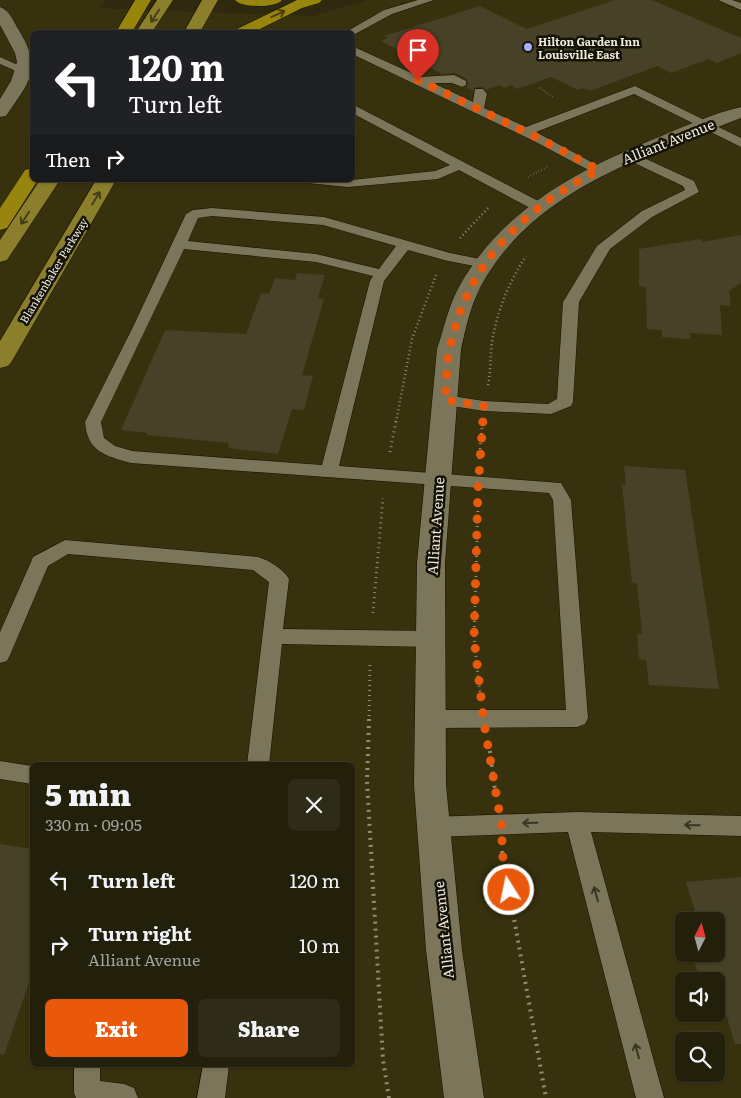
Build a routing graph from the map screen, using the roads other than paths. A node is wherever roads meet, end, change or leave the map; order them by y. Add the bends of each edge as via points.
1 (143, 0) edge
2 (165, 0) edge
3 (210, 0) edge
4 (243, 0) edge
5 (274, 0) edge
6 (314, 0) edge
7 (429, 0) edge
8 (723, 0) edge
9 (741, 8) edge
10 (0, 12) edge
11 (125, 30) edge
12 (145, 30) edge
13 (193, 30) edge
14 (247, 30) edge
15 (355, 30) edge
16 (355, 50) edge
17 (0, 60) edge
18 (25, 72) junction
19 (418, 80) junction
20 (462, 83) dead end
21 (479, 92) dead end
22 (1, 109) edge
23 (478, 109) junction
24 (355, 110) edge
25 (741, 112) edge
26 (707, 126) junction
27 (525, 132) junction
28 (741, 143) edge
29 (631, 156) junction
30 (460, 165) junction
31 (599, 170) junction
32 (30, 177) edge
33 (355, 181) edge
34 (49, 182) edge
35 (105, 182) edge
36 (539, 207) junction
37 (0, 224) edge
38 (179, 244) junction
39 (405, 244) junction
40 (0, 256) edge
41 (485, 264) junction
42 (382, 274) junction
43 (0, 361) edge
44 (445, 400) junction
45 (330, 472) junction
46 (438, 480) junction
47 (274, 636) junction
48 (431, 639) junction
49 (0, 655) edge
50 (430, 719) junction
51 (258, 762) edge
52 (0, 770) edge
53 (30, 775) edge
54 (577, 822) junction
55 (741, 826) edge
56 (433, 827) junction
57 (87, 1067) edge
58 (216, 1067) edge
59 (124, 1098) edge
60 (211, 1098) edge
61 (464, 1098) edge
62 (650, 1098) edge

1 - 11 highway
2 -> 12 main road
3 - 13 main road
4 - 5 highway
14 -> 6 highway
7 - 15 lane via 388,12
8 - 9 lane
10 - 18 street via 24,51
16 - 19 lane
17 - 18 lane
18 - 22 street
19 - 20 lane via 454,79
19 - 23 lane
21 - 23 lane via 482,94
23 - 27 lane
24 - 30 lane
25 - 26 street, Alliant Avenue
26 - 27 lane via 635,90
26 - 28 lane
26 - 29 street, Alliant Avenue
27 - 31 lane
29 - 31 street, Alliant Avenue
29 - 44 lane via 688,184 692,192 647,214 604,246 571,302 565,402 550,409 484,406
30 - 33 lane via 438,175
30 - 36 lane
31 - 36 street, Alliant Avenue
32 - 37 highway
34 -> 40 main road
43 -> 35 main road, Blankenbaker Parkway
36 - 41 street, Alliant Avenue via 515,227
38 - 39 lane via 193,214 212,212 324,220
38 - 42 lane via 316,258
38 - 45 lane via 93,422 96,441 131,457
39 - 41 lane
39 - 42 lane
41 - 44 street, Alliant Avenue via 457,316 449,349
42 - 45 lane via 377,281
44 - 46 street, Alliant Avenue
45 - 46 lane
46 - 48 street, Alliant Avenue via 431,563
46 - 50 lane via 555,487 562,500 577,718
47 - 48 lane
47 - 49 lane via 280,579 258,564 65,547 40,562
47 - 51 lane
48 - 50 street, Alliant Avenue
50 - 56 street, Alliant Avenue
52 - 53 lane
55 -> 54 lane
54 -> 56 lane
62 -> 54 lane
56 - 61 street, Alliant Avenue via 444,950
57 - 59 lane via 87,1093
58 - 60 lane

